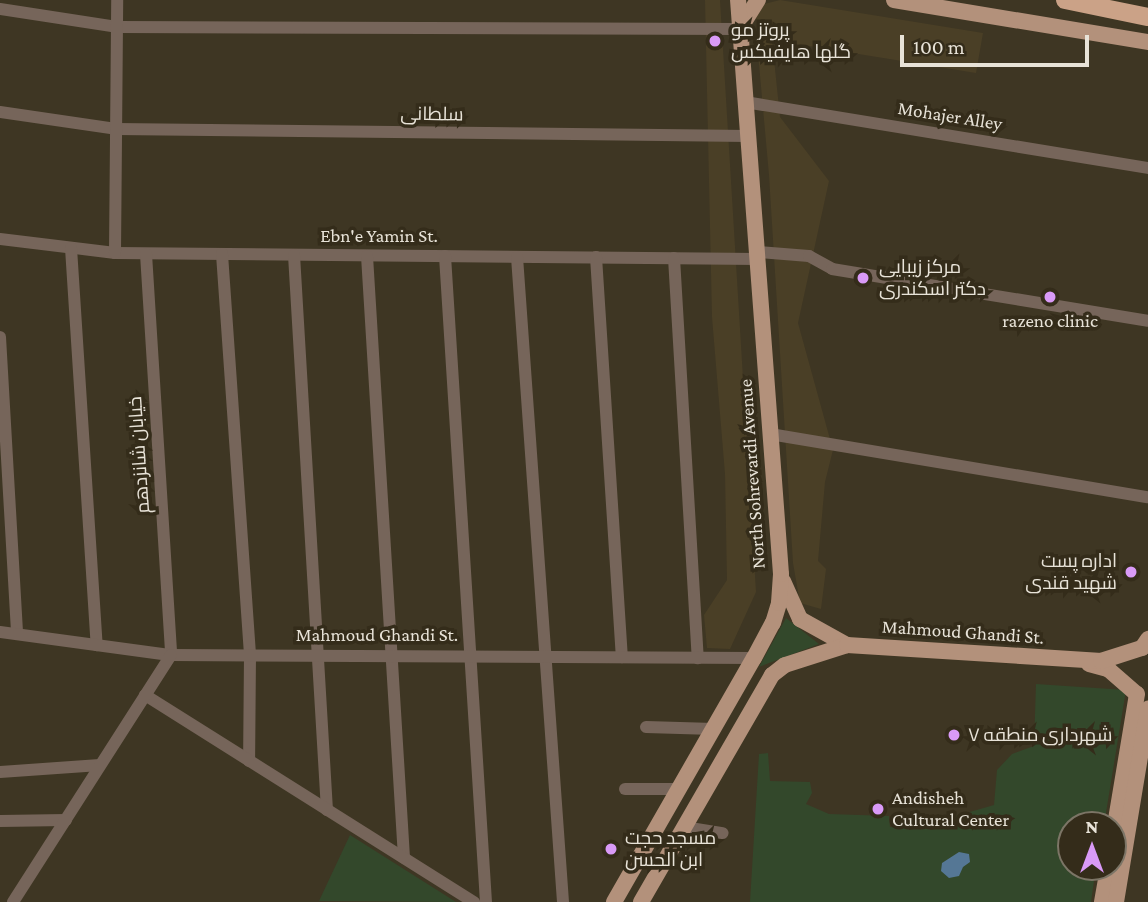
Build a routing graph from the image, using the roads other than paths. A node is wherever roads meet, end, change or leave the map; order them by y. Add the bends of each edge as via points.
1 (117, 0) edge
2 (738, 0) edge
3 (758, 0) edge
4 (894, 0) edge
5 (966, 0) edge
6 (1065, 0) edge
7 (928, 6) junction
8 (0, 9) edge
9 (1148, 17) edge
10 (117, 27) junction
11 (740, 29) junction
12 (1148, 42) edge
13 (745, 102) junction
14 (0, 112) edge
15 (116, 130) junction
16 (748, 136) junction
17 (1148, 168) edge
18 (0, 239) edge
19 (71, 248) junction
20 (115, 253) junction
21 (146, 254) junction
22 (222, 254) junction
23 (294, 255) junction
24 (758, 255) junction
25 (367, 256) junction
26 (445, 256) junction
27 (517, 257) junction
28 (596, 257) junction
29 (674, 258) junction
30 (1148, 321) edge
31 (0, 337) edge
32 (770, 434) junction
33 (1148, 498) edge
34 (780, 574) junction
35 (0, 632) edge
36 (17, 634) junction
37 (1148, 639) edge
38 (97, 645) junction
39 (847, 645) junction
40 (171, 655) junction
41 (250, 655) junction
42 (318, 656) junction
43 (391, 656) junction
44 (470, 656) junction
45 (546, 657) junction
46 (622, 657) junction
47 (698, 658) junction
48 (754, 658) junction
49 (1077, 660) junction
50 (145, 695) junction
51 (1148, 709) edge
52 (646, 727) dead end
53 (714, 729) junction
54 (250, 761) junction
55 (100, 765) junction
56 (0, 772) edge
57 (625, 789) dead end
58 (679, 789) junction
59 (327, 810) junction
60 (1117, 811) edge
61 (65, 820) junction
62 (0, 821) edge
63 (684, 827) junction
64 (723, 833) dead end
65 (404, 858) junction
66 (1106, 881) edge
67 (13, 902) edge
68 (474, 902) edge
69 (486, 902) edge
70 (563, 902) edge
71 (614, 902) edge
72 (641, 902) edge
73 (1102, 902) edge
74 (1116, 902) edge

1 - 10 street
2 - 11 main road, North Sohrevardi Avenue
3 - 11 main road
4 - 7 main road
5 - 7 main road
6 - 9 highway
7 - 12 main road
8 - 10 street
10 - 11 street
10 - 15 street
11 - 13 main road, North Sohrevardi Avenue
13 - 16 main road, North Sohrevardi Avenue
13 - 17 street, Mohajer Alley
14 - 15 street, سلطانی
15 - 16 street, سلطانی
15 - 20 street
16 - 24 main road, North Sohrevardi Avenue
18 - 19 street, Ebn'e Yamin St.
19 - 20 street, Ebn'e Yamin St.
19 - 38 street
20 - 21 street, Ebn'e Yamin St.
21 - 22 street, Ebn'e Yamin St.
21 - 40 street, خیابان شانزدهم
22 - 23 street, Ebn'e Yamin St.
22 - 41 street
23 - 25 street, Ebn'e Yamin St.
23 - 42 street
24 - 29 street, Ebn'e Yamin St.
24 - 30 street, Ebn'e Yamin St. via 809,256 832,269
24 - 32 main road, North Sohrevardi Avenue
25 - 26 street, Ebn'e Yamin St.
25 - 43 street
26 - 27 street, Ebn'e Yamin St.
26 - 44 street
27 - 28 street, Ebn'e Yamin St.
27 - 45 street
28 - 29 street, Ebn'e Yamin St.
28 - 46 street
29 - 47 street
31 - 36 street
32 - 33 street
32 - 34 main road, North Sohrevardi Avenue
34 - 39 main road, Mahmoud Ghandi St. via 800,619
34 - 48 main road, North Sohrevardi Avenue via 777,610
35 - 36 street, Mahmoud Ghandi St.
36 - 38 street, Mahmoud Ghandi St.
37 - 49 main road, Mahmoud Ghandi St. via 1142,648 1101,661
38 - 40 street, Mahmoud Ghandi St.
39 - 49 main road, Mahmoud Ghandi St.
39 - 63 main road, Mahmoud Ghandi St. via 801,658 772,676
40 - 41 street, Mahmoud Ghandi St.
40 - 50 street
41 - 42 street, Mahmoud Ghandi St.
41 - 54 street
42 - 43 street, Mahmoud Ghandi St.
42 - 59 street
43 - 44 street, Mahmoud Ghandi St.
43 - 65 street
44 - 45 street, Mahmoud Ghandi St.
44 - 69 street
45 - 46 street, Mahmoud Ghandi St.
45 - 70 street
46 - 47 street, Mahmoud Ghandi St.
47 - 48 street, Mahmoud Ghandi St.
48 - 53 main road, North Sohrevardi Avenue
49 - 60 main road, Mahmoud Ghandi St. via 1108,669 1137,694
50 - 54 street
50 - 55 street
51 - 74 main road
52 - 53 street
53 - 58 main road, North Sohrevardi Avenue
54 - 59 street
55 - 56 street
55 - 61 street
57 - 58 street
58 - 71 main road, North Sohrevardi Avenue
59 - 65 street
61 - 62 street
61 - 67 street
63 - 64 street
63 - 72 main road
65 - 68 street
66 - 73 main road

